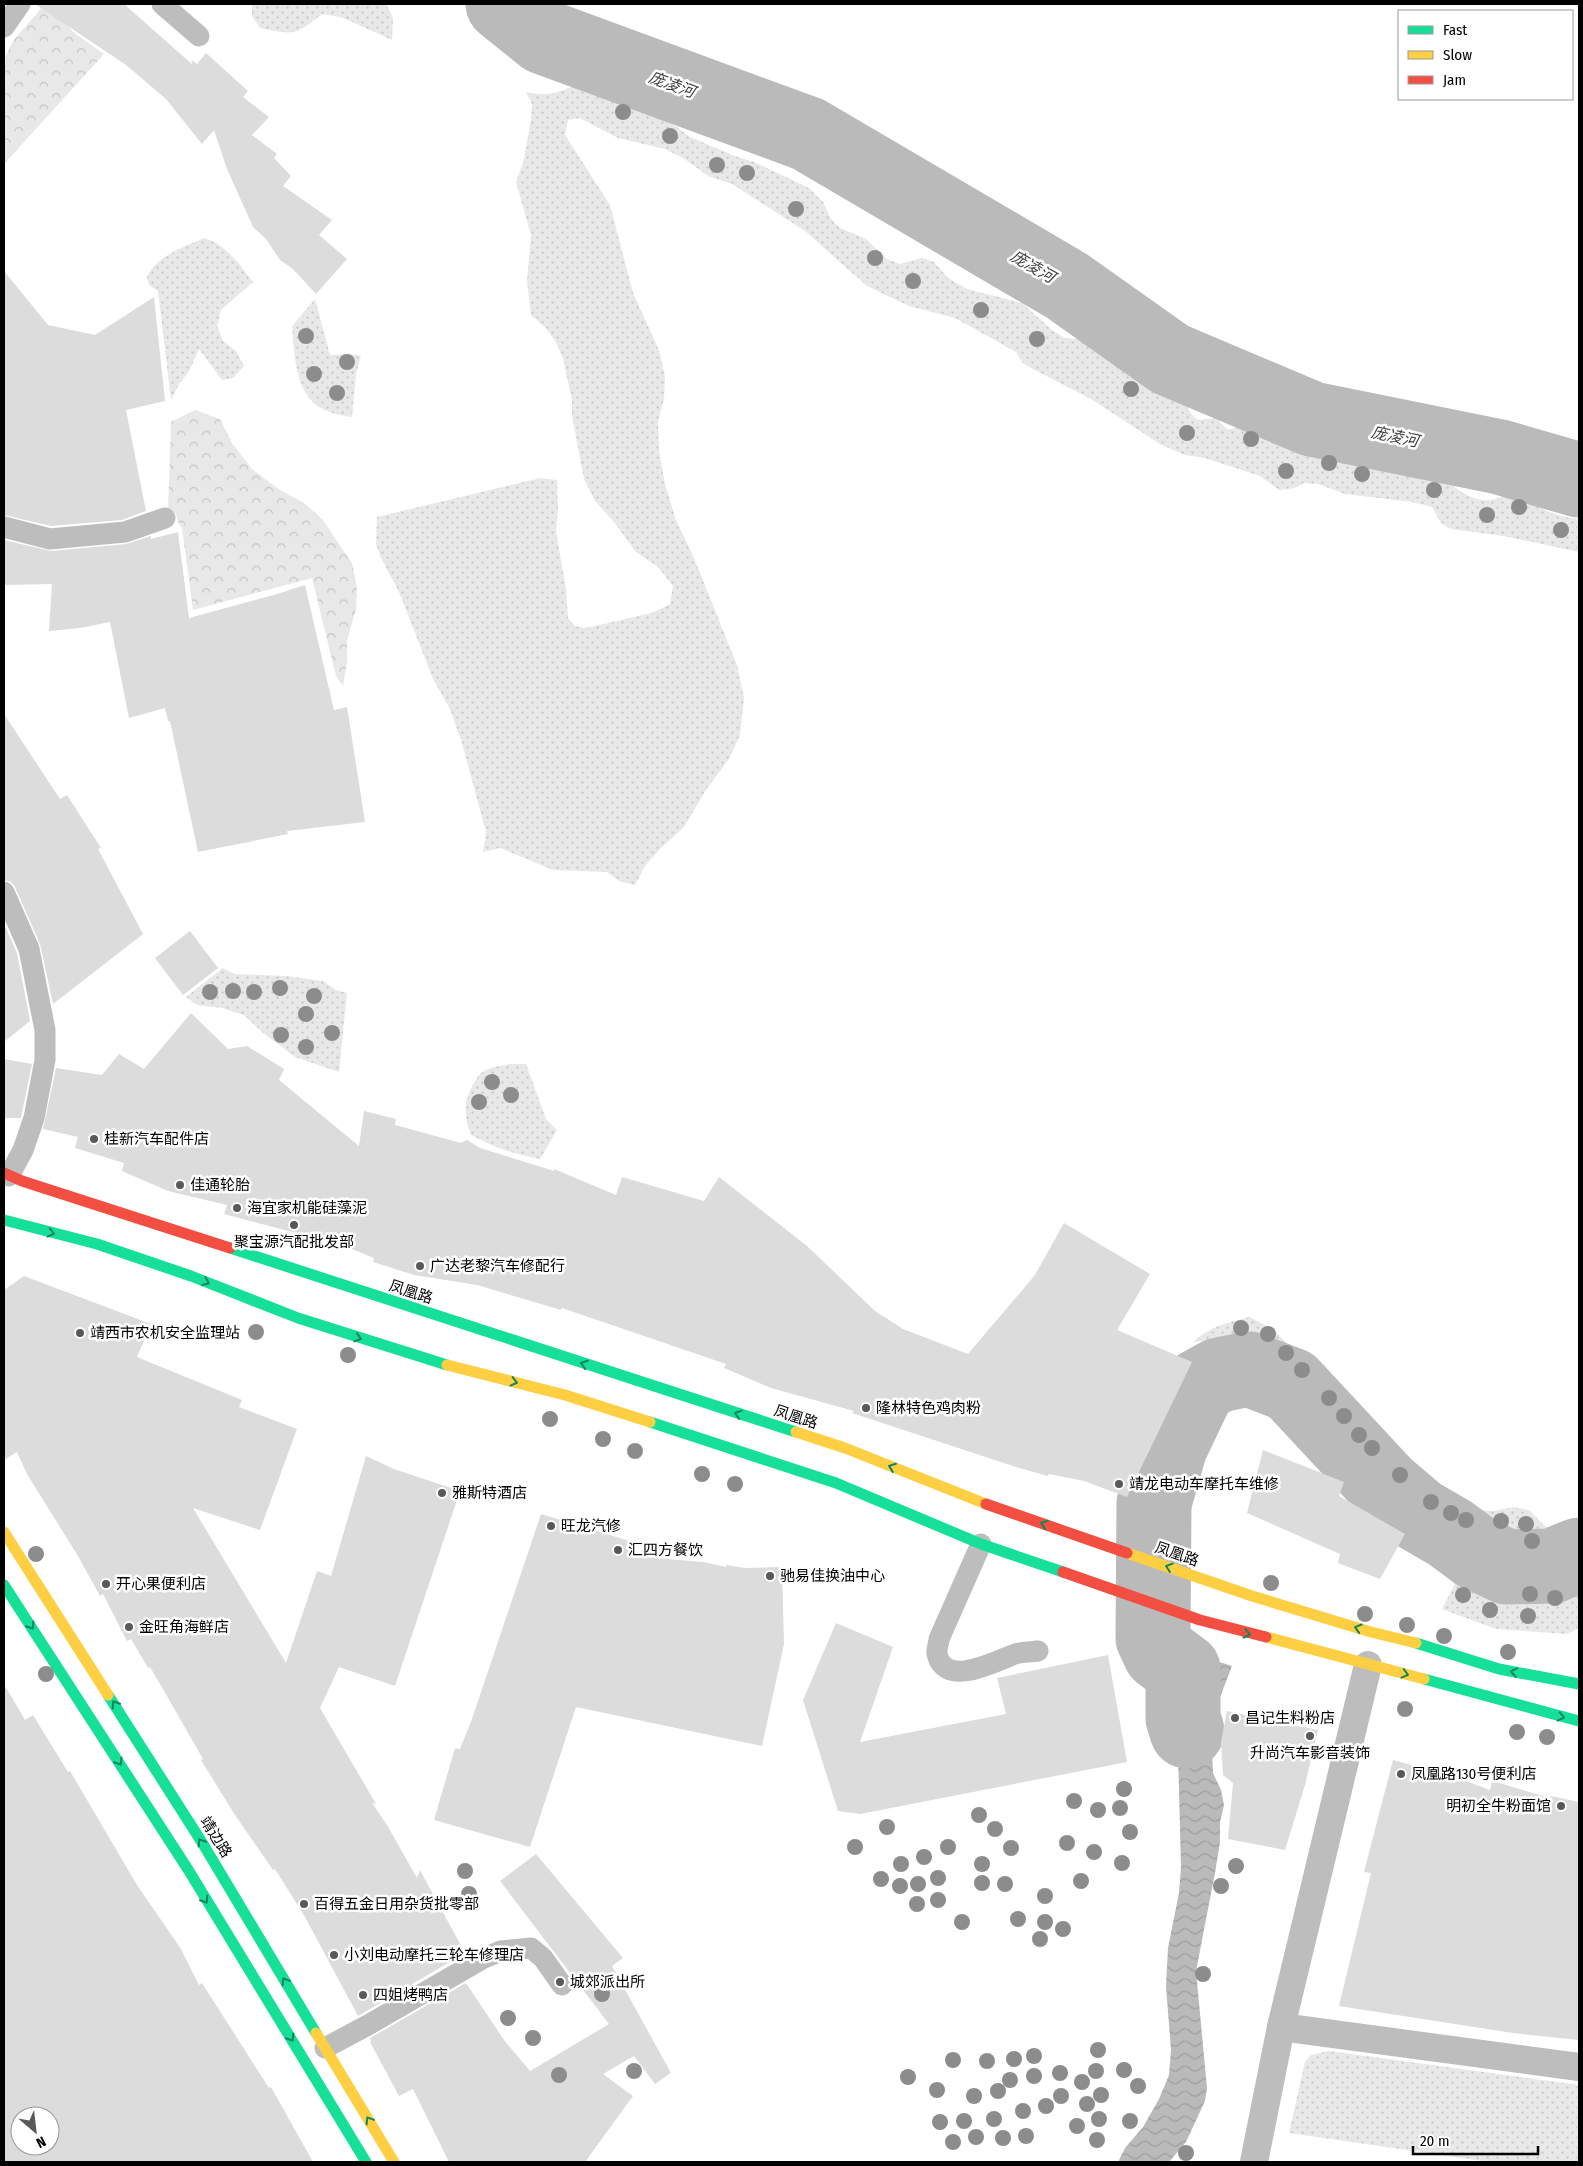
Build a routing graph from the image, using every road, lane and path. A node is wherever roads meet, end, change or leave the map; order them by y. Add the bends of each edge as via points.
1 (20, 4) edge
2 (162, 4) edge
3 (4, 27) edge
4 (199, 36) dead end
5 (165, 518) dead end
6 (4, 527) edge
7 (4, 892) edge
8 (6, 1174) edge
9 (4, 1220) edge
10 (4, 1532) edge
11 (981, 1544) junction
12 (4, 1585) edge
13 (1038, 1651) dead end
14 (1368, 1665) junction
15 (1579, 1684) edge
16 (1579, 1721) edge
17 (562, 1985) dead end
18 (1281, 2027) junction
19 (325, 2048) junction
20 (1579, 2067) edge
21 (366, 2162) edge
22 (394, 2162) edge
23 (1254, 2162) edge

1 - 3 lane
2 - 4 lane
5 - 6 lane via 124,532 50,539
7 - 8 lane via 29,949 45,1030 45,1060 34,1118 23,1150
15 -> 8 main road, 凤凰路 via 1498,1669 1252,1596 989,1505 845,1448
9 -> 11 main road via 97,1244 298,1318 439,1363 566,1395 827,1480
19 -> 10 main road, 靖边路 via 203,1844
11 - 13 lane via 939,1639 937,1654 944,1667 960,1672 981,1668 1017,1654
11 -> 14 main road via 1200,1620
12 -> 21 main road via 179,1857
14 -> 16 main road
14 - 18 street
17 - 19 lane via 543,1958 531,1948 502,1950
18 - 20 street
18 - 23 street
22 -> 19 main road, 靖边路

